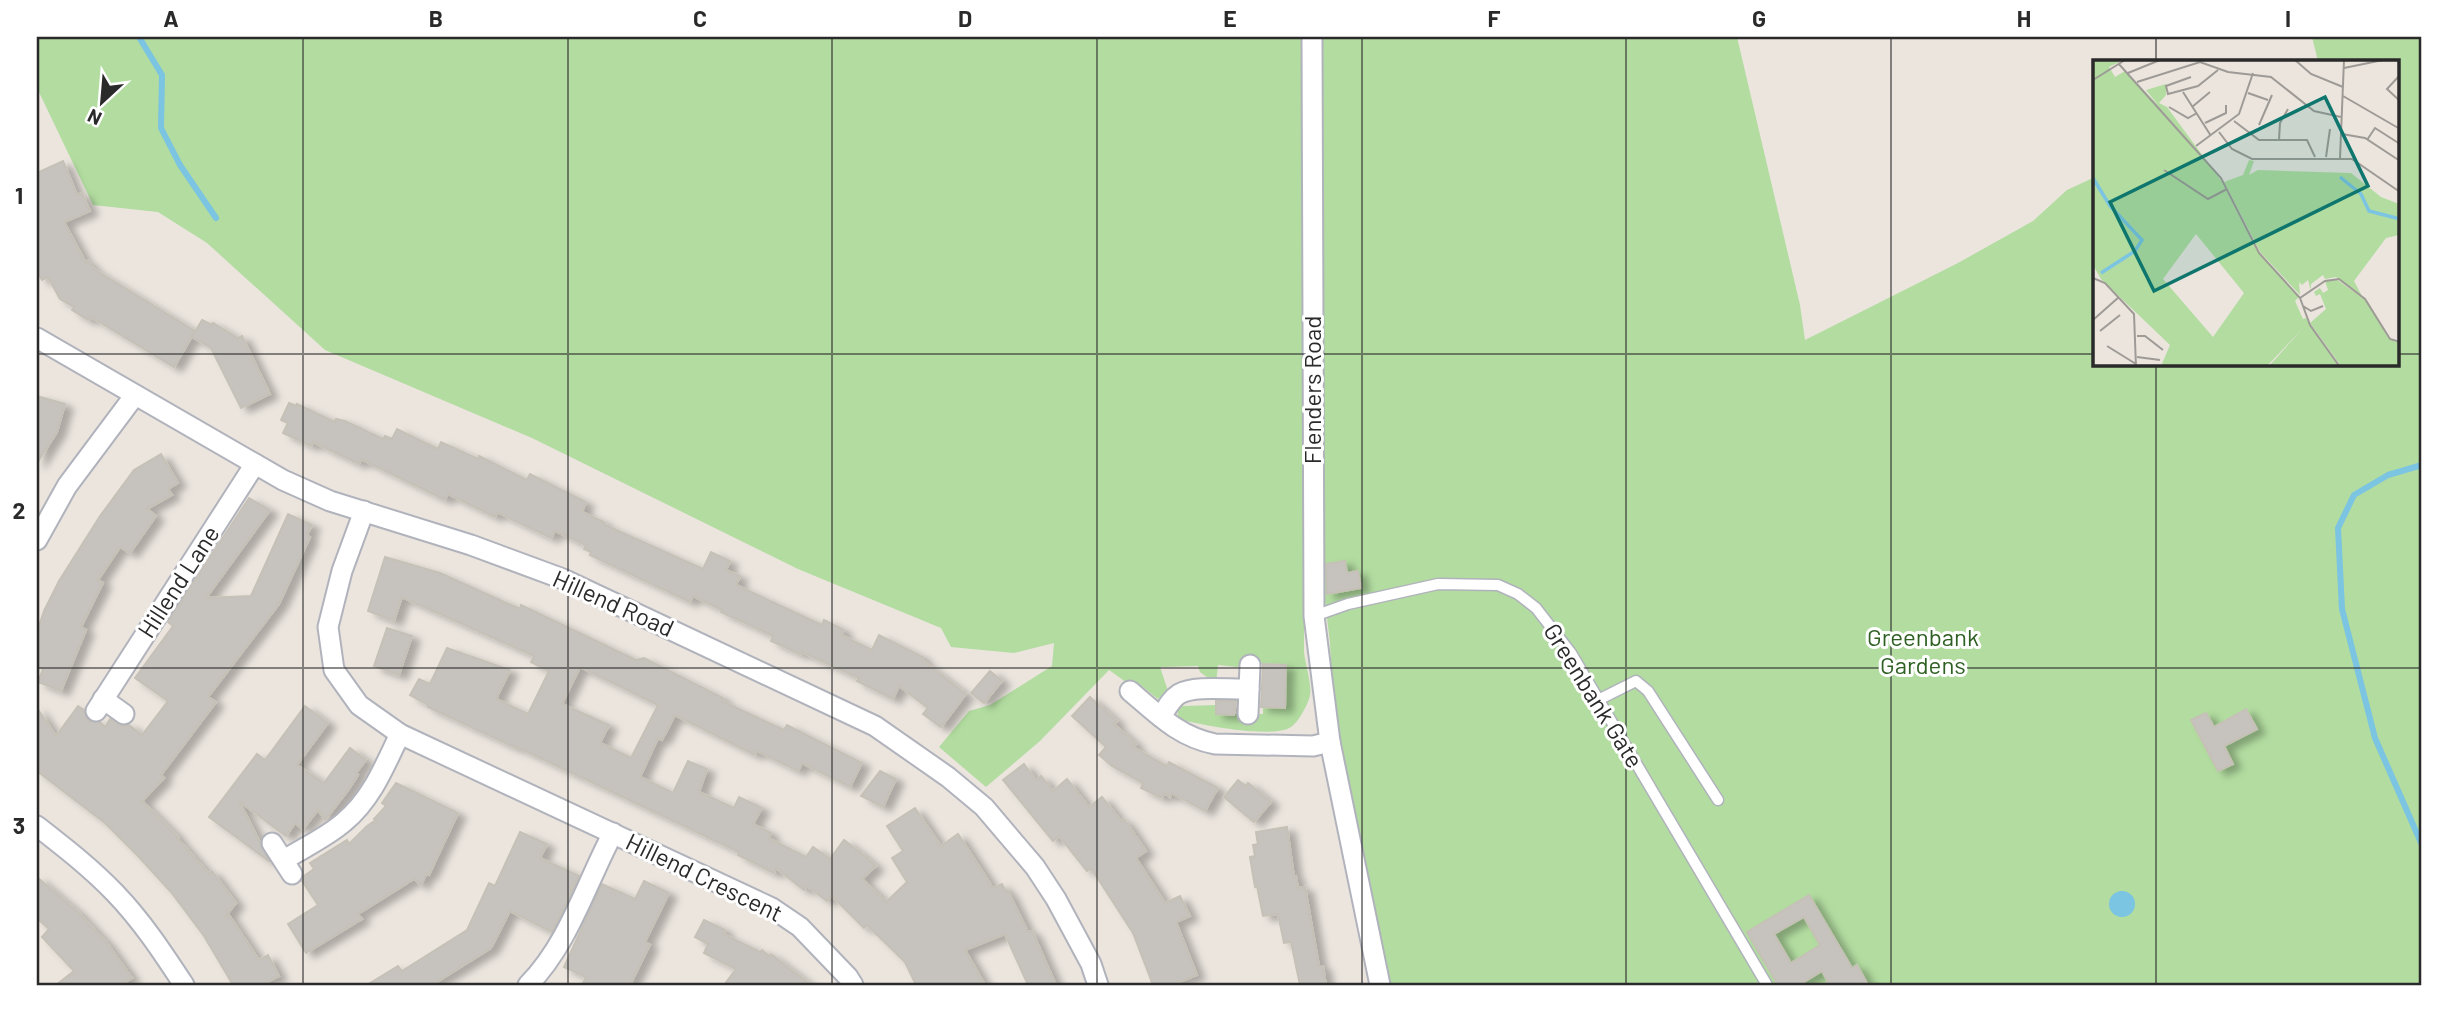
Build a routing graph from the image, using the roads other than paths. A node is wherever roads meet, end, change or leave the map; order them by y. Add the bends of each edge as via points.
1 (1312, 37) edge
2 (37, 338) edge
3 (135, 395) junction
4 (255, 464) junction
5 (363, 511) junction
6 (37, 540) edge
7 (1314, 617) junction
8 (1250, 665) dead end
9 (1249, 690) junction
10 (1130, 691) dead end
11 (1598, 700) junction
12 (124, 714) dead end
13 (1248, 714) dead end
14 (1161, 717) junction
15 (400, 734) junction
16 (1330, 742) junction
17 (1718, 800) dead end
18 (37, 826) edge
19 (613, 833) junction
20 (272, 843) dead end
21 (184, 985) edge
22 (528, 985) edge
23 (853, 985) edge
24 (1098, 985) edge
25 (1380, 985) edge
26 (1767, 985) edge

1 - 7 street, Flenders Road
2 - 3 street, Hillend Road
3 - 4 street, Hillend Road
3 - 6 street via 67,486
4 - 5 street, Hillend Road via 330,501
4 - 12 street, Hillend Lane via 100,705
5 - 15 street, Hillend Crescent via 328,627 334,670 359,705
5 - 24 street, Hillend Road via 563,579 875,726 984,807 1035,867 1091,964
7 - 11 lane, Greenbank Gate via 1348,604 1438,584 1499,585 1536,608
7 - 16 street, Flenders Road
8 - 9 street
9 - 13 street
9 - 14 street via 1181,694
10 - 14 street
11 - 17 lane via 1636,681 1648,691
11 - 26 lane, Greenbank Gate
14 - 16 street via 1181,734 1200,742 1313,746
15 - 19 street, Hillend Crescent
15 - 20 street via 374,787 344,822 288,867
16 - 25 street, Flenders Road
18 - 21 street via 116,894
19 - 22 street, Hillend Crescent via 562,940
19 - 23 street, Hillend Crescent via 772,908 800,927

